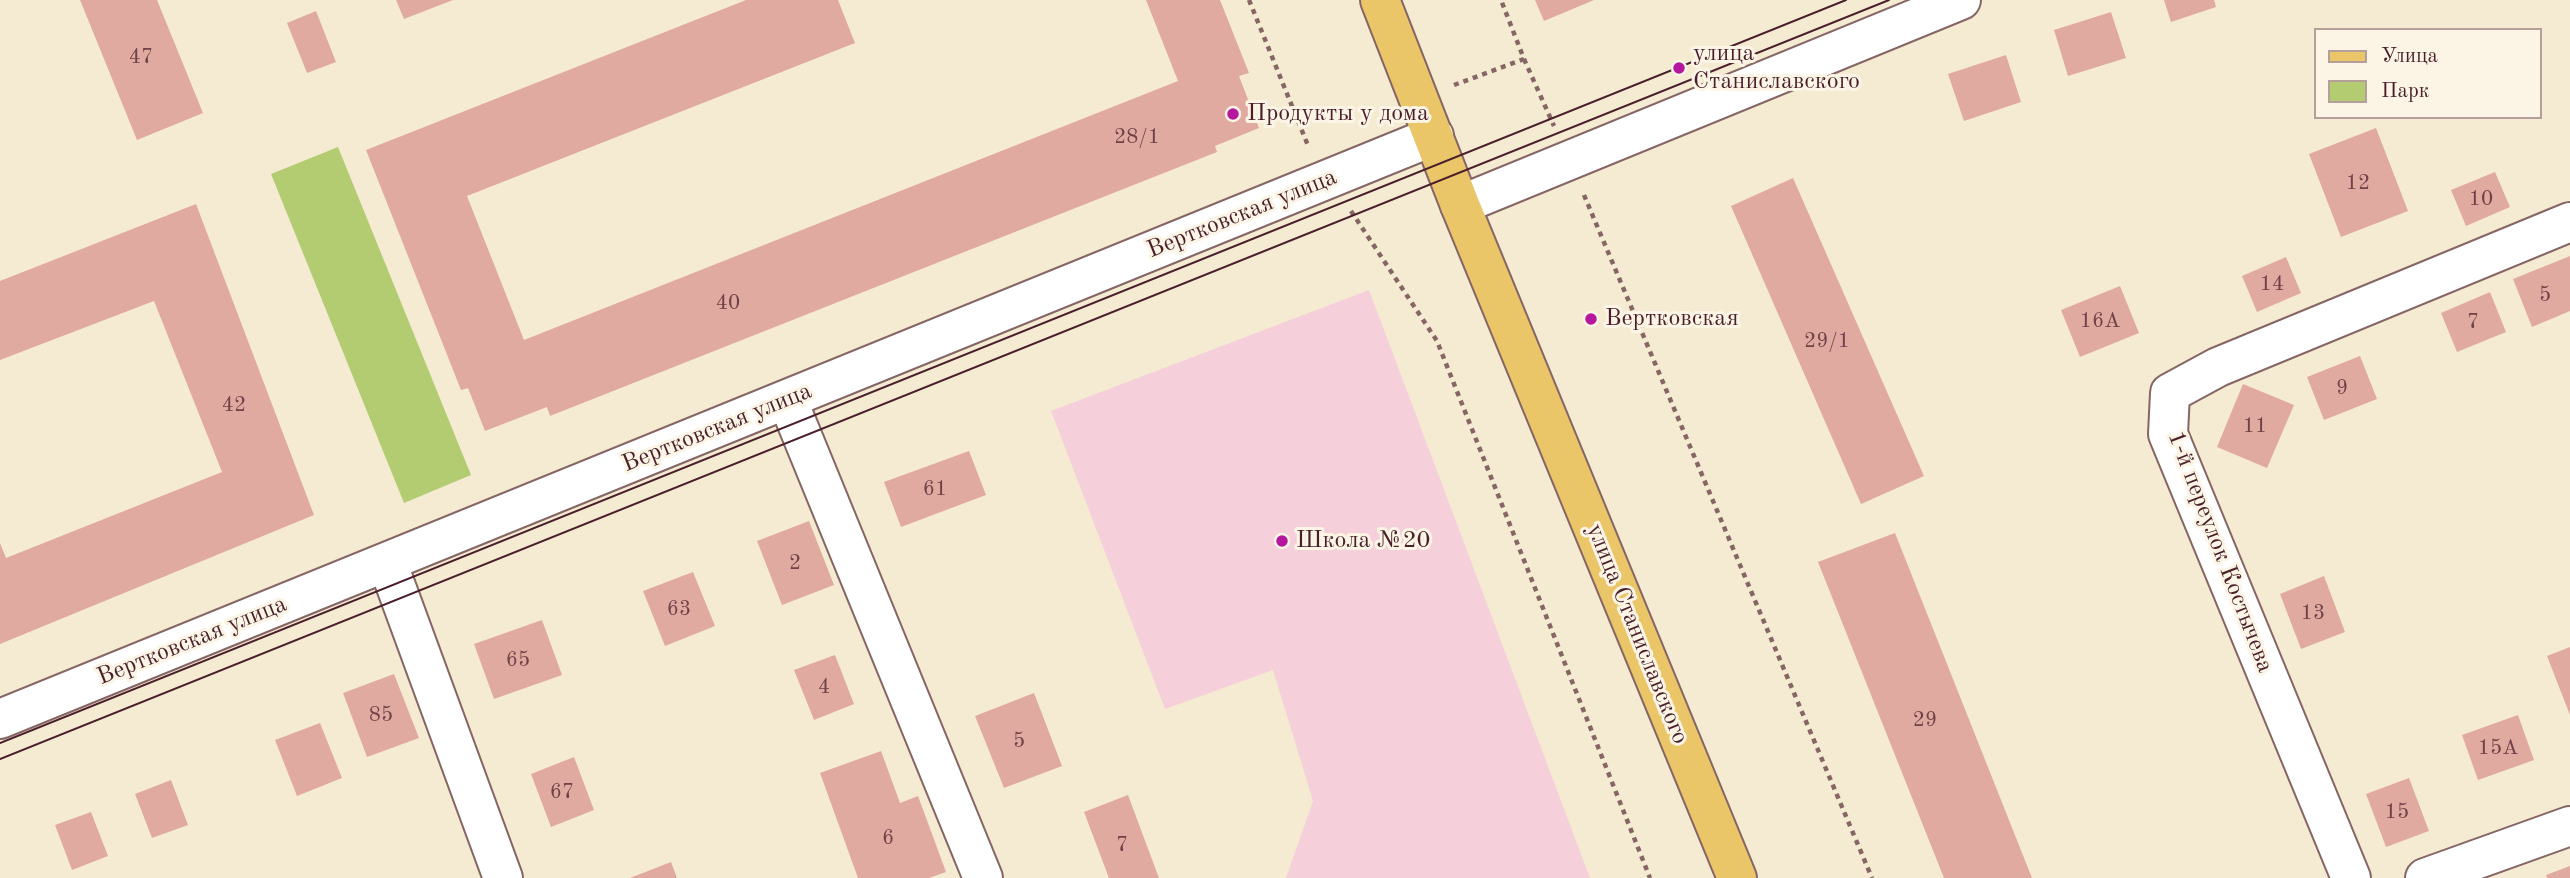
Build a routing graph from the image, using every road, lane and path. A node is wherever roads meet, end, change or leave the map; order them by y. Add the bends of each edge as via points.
1 (1250, 0) edge
2 (1380, 0) edge
3 (1961, 0) edge
4 (1524, 59) dead end
5 (1434, 136) junction
6 (1569, 161) junction
7 (1330, 179) junction
8 (1460, 205) junction
9 (2570, 222) edge
10 (787, 399) junction
11 (387, 562) junction
12 (0, 719) edge
13 (2570, 826) edge
14 (503, 878) edge
15 (983, 878) edge
16 (1650, 878) edge
17 (1737, 878) edge
18 (1872, 878) edge
19 (2351, 878) edge
20 (2425, 878) edge

1 - 7 path via 1308,146
2 - 5 main road, улица Станиславского
3 - 6 street
4 - 6 path
5 - 7 street, Вертковская улица
5 - 8 main road, улица Станиславского
6 - 8 street
6 - 18 path
7 - 10 street, Вертковская улица
7 - 16 path via 1437,341
8 - 17 main road, улица Станиславского
9 - 19 street, 1-й переулок Костычева via 2218,367 2170,393 2168,434
10 - 11 street, Вертковская улица
10 - 15 street
11 - 12 street, Вертковская улица
11 - 14 street
13 - 20 street

